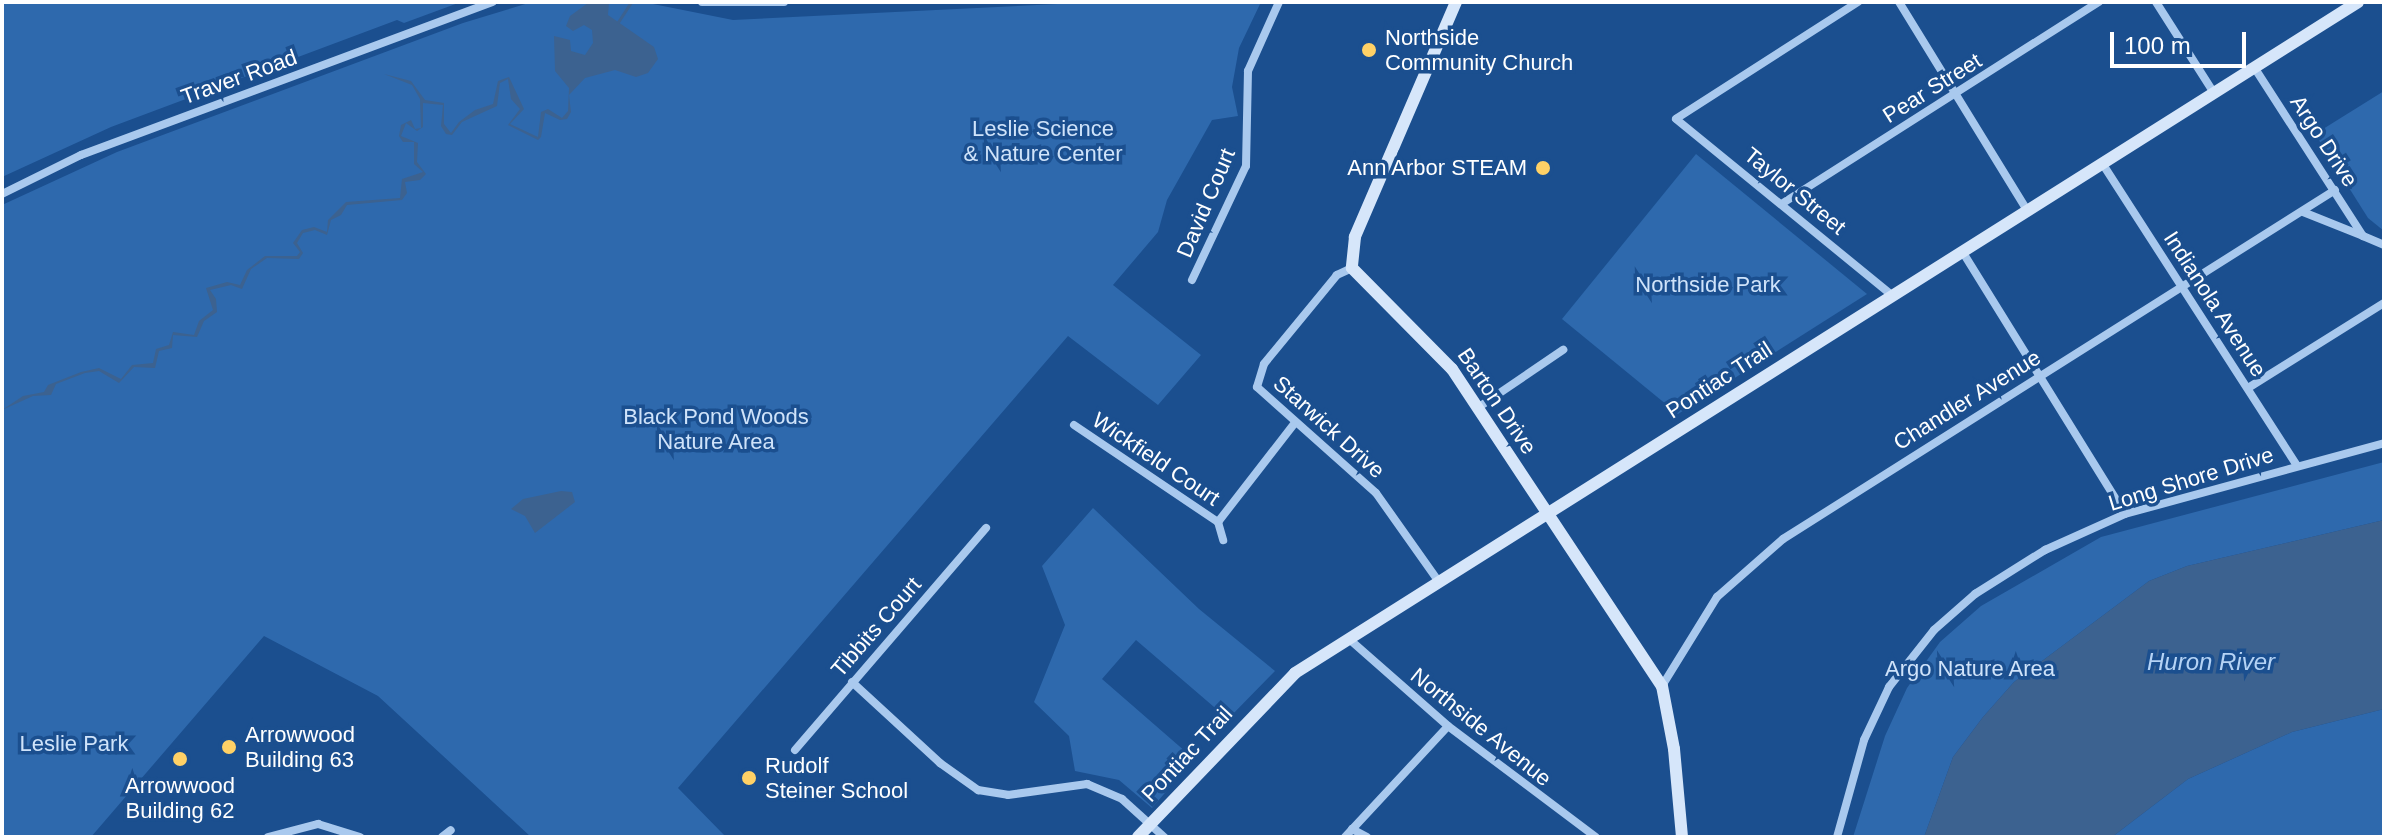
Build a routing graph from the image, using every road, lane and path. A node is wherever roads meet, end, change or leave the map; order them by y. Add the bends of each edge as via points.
1 (493, 2) edge
2 (702, 2) edge
3 (784, 2) edge
4 (1279, 2) edge
5 (1456, 2) edge
6 (1858, 2) edge
7 (1899, 2) edge
8 (2099, 2) edge
9 (2156, 2) edge
10 (2358, 2) edge
11 (2254, 67) junction
12 (2214, 93) junction
13 (1956, 94) junction
14 (2102, 163) junction
15 (2335, 190) junction
16 (2, 194) edge
17 (1783, 203) junction
18 (2027, 210) junction
19 (2303, 212) junction
20 (2363, 236) junction
21 (2384, 245) edge
22 (1962, 251) junction
23 (1352, 268) junction
24 (1192, 280) dead end
25 (2183, 287) junction
26 (1889, 293) junction
27 (2384, 303) edge
28 (1563, 350) dead end
29 (2038, 377) junction
30 (2248, 388) junction
31 (1479, 407) junction
32 (1294, 424) junction
33 (1074, 425) dead end
34 (2384, 443) edge
35 (2297, 466) junction
36 (1547, 512) junction
37 (2125, 514) junction
38 (1218, 522) junction
39 (986, 528) dead end
40 (1223, 540) dead end
41 (1439, 582) junction
42 (1349, 639) junction
43 (852, 682) junction
44 (1662, 686) junction
45 (1448, 726) junction
46 (795, 750) dead end
47 (1150, 824) junction
48 (1352, 829) junction
49 (451, 830) dead end
50 (268, 837) edge
51 (360, 837) edge
52 (442, 837) edge
53 (1138, 837) edge
54 (1164, 837) edge
55 (1345, 837) edge
56 (1367, 837) edge
57 (1596, 837) edge
58 (1682, 837) edge
59 (1837, 837) edge

1 - 16 street, Traver Road via 81,155
2 - 3 street
4 - 24 street, David Court via 1248,71 1246,166
5 - 23 main road via 1355,237
6 - 17 street, Taylor Street via 1676,119
7 - 13 street
8 - 13 street, Pear Street
9 - 12 street
10 - 11 main road, Pontiac Trail
11 - 12 main road, Pontiac Trail
11 - 15 street, Argo Drive
12 - 14 main road, Pontiac Trail
13 - 17 street, Pear Street
13 - 18 street
14 - 18 main road, Pontiac Trail
14 - 25 street, Indianola Avenue
15 - 19 street, Chandler Avenue
15 - 20 street, Argo Drive
17 - 26 street, Taylor Street
18 - 22 main road, Pontiac Trail
19 - 20 street, Argo Drive
19 - 25 street, Chandler Avenue
20 - 21 street, Argo Drive
22 - 26 main road, Pontiac Trail
22 - 29 street
23 - 31 main road, Barton Drive via 1438,350
23 - 32 street, Starwick Drive via 1337,275 1259,373 1260,394
25 - 29 street, Chandler Avenue
25 - 30 street, Indianola Avenue
26 - 36 main road, Pontiac Trail
27 - 30 street
28 - 31 street
29 - 37 street
29 - 44 street, Chandler Avenue via 1783,539 1717,597
30 - 35 street, Indianola Avenue
31 - 36 main road, Barton Drive
32 - 38 street, Wickfield Court
32 - 41 street, Starwick Drive via 1376,493
33 - 38 street, Wickfield Court
34 - 35 street, Long Shore Drive
35 - 37 street, Long Shore Drive
36 - 41 main road, Pontiac Trail
36 - 44 main road, Barton Drive
37 - 59 street, Long Shore Drive via 2045,550 1975,594 1916,649 1889,687 1864,740
38 - 40 street, Wickfield Court
39 - 43 street, Tibbits Court
41 - 42 main road, Pontiac Trail
42 - 45 street, Northside Avenue
42 - 47 main road, Pontiac Trail via 1282,683
43 - 46 street, Tibbits Court
43 - 47 street via 940,763 978,790 1008,795 1087,784 1122,799
44 - 58 main road, Barton Drive
45 - 48 street
45 - 57 street, Northside Avenue
47 - 53 main road, Pontiac Trail
47 - 54 street
48 - 55 street
48 - 56 street
49 - 52 street
50 - 51 street via 318,824

